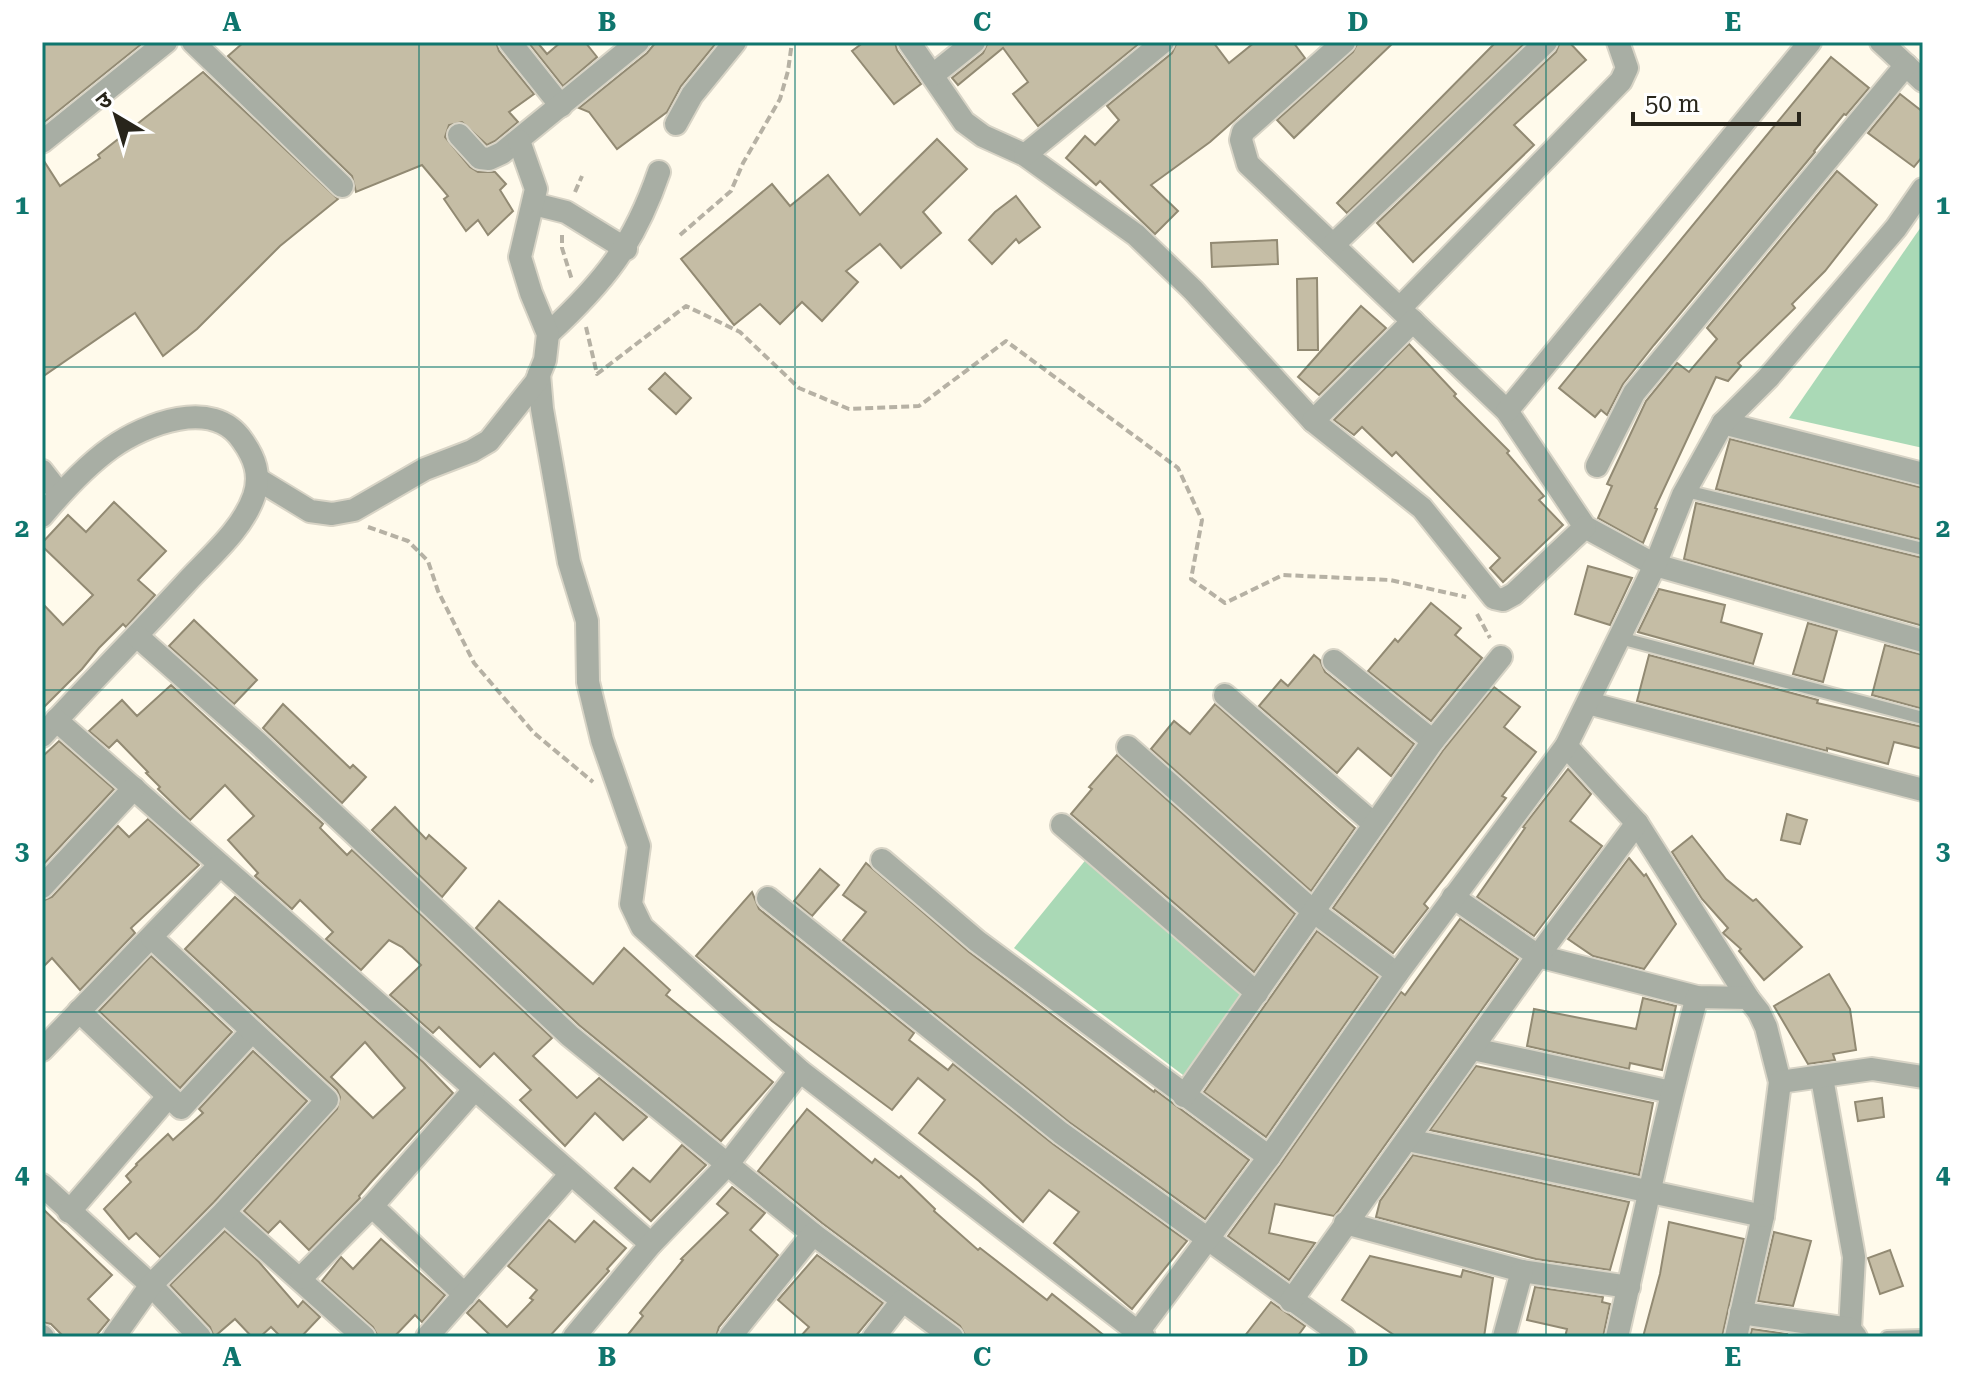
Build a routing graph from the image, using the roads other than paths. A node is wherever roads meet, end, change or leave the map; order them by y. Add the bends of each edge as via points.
1 (166, 42) edge
2 (193, 42) edge
3 (510, 42) edge
4 (638, 42) edge
5 (735, 42) edge
6 (909, 42) edge
7 (974, 42) edge
8 (1163, 42) edge
9 (1546, 42) edge
10 (1618, 42) edge
11 (1810, 42) edge
12 (1881, 42) edge
13 (1330, 47) edge
14 (1906, 65) junction
15 (933, 75) junction
16 (1923, 81) edge
17 (561, 106) junction
18 (676, 124) dead end
19 (459, 135) dead end
20 (42, 142) edge
21 (523, 152) junction
22 (1025, 155) junction
23 (659, 172) dead end
24 (342, 186) dead end
25 (1923, 189) edge
26 (535, 197) junction
27 (1333, 245) junction
28 (626, 249) junction
29 (1407, 314) junction
30 (548, 334) junction
31 (539, 374) junction
32 (1507, 411) junction
33 (1313, 421) junction
34 (1723, 423) junction
35 (1597, 466) dead end
36 (42, 471) edge
37 (1923, 474) edge
38 (259, 480) junction
39 (1686, 491) junction
40 (60, 494) junction
41 (42, 516) edge
42 (1585, 527) junction
43 (1923, 549) edge
44 (1655, 565) junction
45 (138, 637) junction
46 (1620, 638) junction
47 (1923, 641) edge
48 (1501, 657) road end
49 (1334, 661) dead end
50 (1225, 695) dead end
51 (1588, 703) junction
52 (1923, 718) edge
53 (49, 728) edge
54 (1433, 741) junction
55 (1566, 746) junction
56 (1128, 747) dead end
57 (134, 788) junction
58 (1923, 790) edge
59 (1637, 823) junction
60 (1374, 824) junction
61 (1062, 825) dead end
62 (882, 860) dead end
63 (220, 865) junction
64 (42, 887) edge
65 (1453, 897) junction
66 (768, 898) dead end
67 (1313, 911) junction
68 (152, 938) junction
69 (1538, 956) junction
70 (1397, 974) junction
71 (1257, 993) junction
72 (1697, 997) junction
73 (1748, 998) junction
74 (79, 1011) junction
75 (252, 1031) junction
76 (1473, 1049) junction
77 (42, 1050) edge
78 (800, 1071) junction
79 (1923, 1077) edge
80 (1822, 1078) junction
81 (1780, 1082) junction
82 (474, 1090) junction
83 (1671, 1092) junction
84 (1184, 1096) junction
85 (168, 1097) junction
86 (1408, 1140) junction
87 (1269, 1157) junction
88 (727, 1165) junction
89 (570, 1175) junction
90 (42, 1185) edge
91 (1652, 1191) junction
92 (372, 1206) junction
93 (69, 1212) junction
94 (224, 1212) junction
95 (1763, 1216) junction
96 (1345, 1223) junction
97 (813, 1234) junction
98 (1208, 1239) junction
99 (651, 1244) junction
100 (1522, 1271) junction
101 (301, 1278) junction
102 (151, 1285) junction
103 (1629, 1287) junction
104 (465, 1295) junction
105 (902, 1301) junction
106 (1291, 1301) junction
107 (1741, 1313) junction
108 (1851, 1334) edge
109 (1141, 1335) edge
110 (1923, 1336) edge
111 (114, 1337) edge
112 (200, 1337) edge
113 (364, 1337) edge
114 (427, 1337) edge
115 (574, 1337) edge
116 (730, 1337) edge
117 (874, 1337) edge
118 (952, 1337) edge
119 (1344, 1337) edge
120 (1504, 1337) edge
121 (1617, 1337) edge
122 (1736, 1337) edge
123 (1887, 1337) edge

1 - 20 street
2 - 24 street
3 - 17 street
4 - 17 street
5 - 18 street
6 - 15 street
7 - 15 street
8 - 22 street
9 - 27 street
10 - 29 street via 1627,68 1621,81
11 - 32 street
12 - 14 street
13 - 27 street via 1243,132 1241,140 1248,164
14 - 16 street
14 - 35 street via 1634,393
15 - 22 street via 964,122
17 - 21 street
19 - 21 street via 480,158
21 - 26 street
22 - 33 street via 1136,235
23 - 28 street
25 - 34 street via 1768,378
26 - 28 street
26 - 30 street via 520,257
27 - 29 street
28 - 30 street
29 - 32 street
29 - 33 street
30 - 31 street
31 - 38 street via 489,441 425,469 354,510 310,511
31 - 78 street via 569,562 587,621 588,682 639,846 631,904 642,927
32 - 42 street
33 - 42 street via 1422,508 1494,598 1514,594
34 - 37 street
34 - 39 street
36 - 40 street
38 - 40 street via 253,455 239,434 202,416 163,423 111,448
38 - 45 street via 233,532
39 - 43 lane
39 - 44 street
40 - 41 street
42 - 44 street
44 - 46 street
44 - 47 street
45 - 53 street
45 - 88 street via 570,1036
46 - 51 street
46 - 52 lane
48 - 54 street
49 - 54 street
50 - 60 street
51 - 55 street
51 - 58 street
53 - 57 street
54 - 60 street
55 - 59 street
55 - 65 street
56 - 67 street
57 - 63 street
57 - 64 street
59 - 69 street
59 - 73 street
60 - 67 street
61 - 71 street
62 - 84 street via 977,941
63 - 68 street
63 - 82 street
65 - 69 street
65 - 70 street
66 - 98 street via 1061,1133
67 - 70 street
67 - 71 street
68 - 74 street
68 - 75 street
69 - 72 street
69 - 76 street
70 - 87 street
71 - 84 street
72 - 73 street
72 - 83 street
73 - 81 street via 1766,1027
74 - 77 street
74 - 85 street
75 - 85 street via 181,1108
75 - 94 street via 327,1100
76 - 83 street
76 - 86 street
78 - 88 street
78 - 109 street
79 - 80 street via 1872,1069
80 - 81 street
80 - 108 street via 1854,1257
81 - 95 street
82 - 89 street
82 - 92 street
83 - 91 street
84 - 87 street
85 - 93 street
86 - 91 street
86 - 96 street
87 - 98 street
88 - 97 street
88 - 99 street
89 - 99 street
89 - 104 street
90 - 93 street
91 - 95 street
91 - 103 street
92 - 101 street
92 - 104 street
93 - 102 street
94 - 101 street
94 - 102 street
95 - 107 street
96 - 100 street
96 - 106 street
97 - 105 street
97 - 116 street
98 - 106 street
98 - 109 street
99 - 115 street
100 - 103 street
100 - 120 street
101 - 113 street
102 - 111 street
102 - 112 street
103 - 121 street
104 - 114 street
105 - 117 street
105 - 118 street
106 - 119 street
107 - 108 street
107 - 122 street
110 - 123 lane

